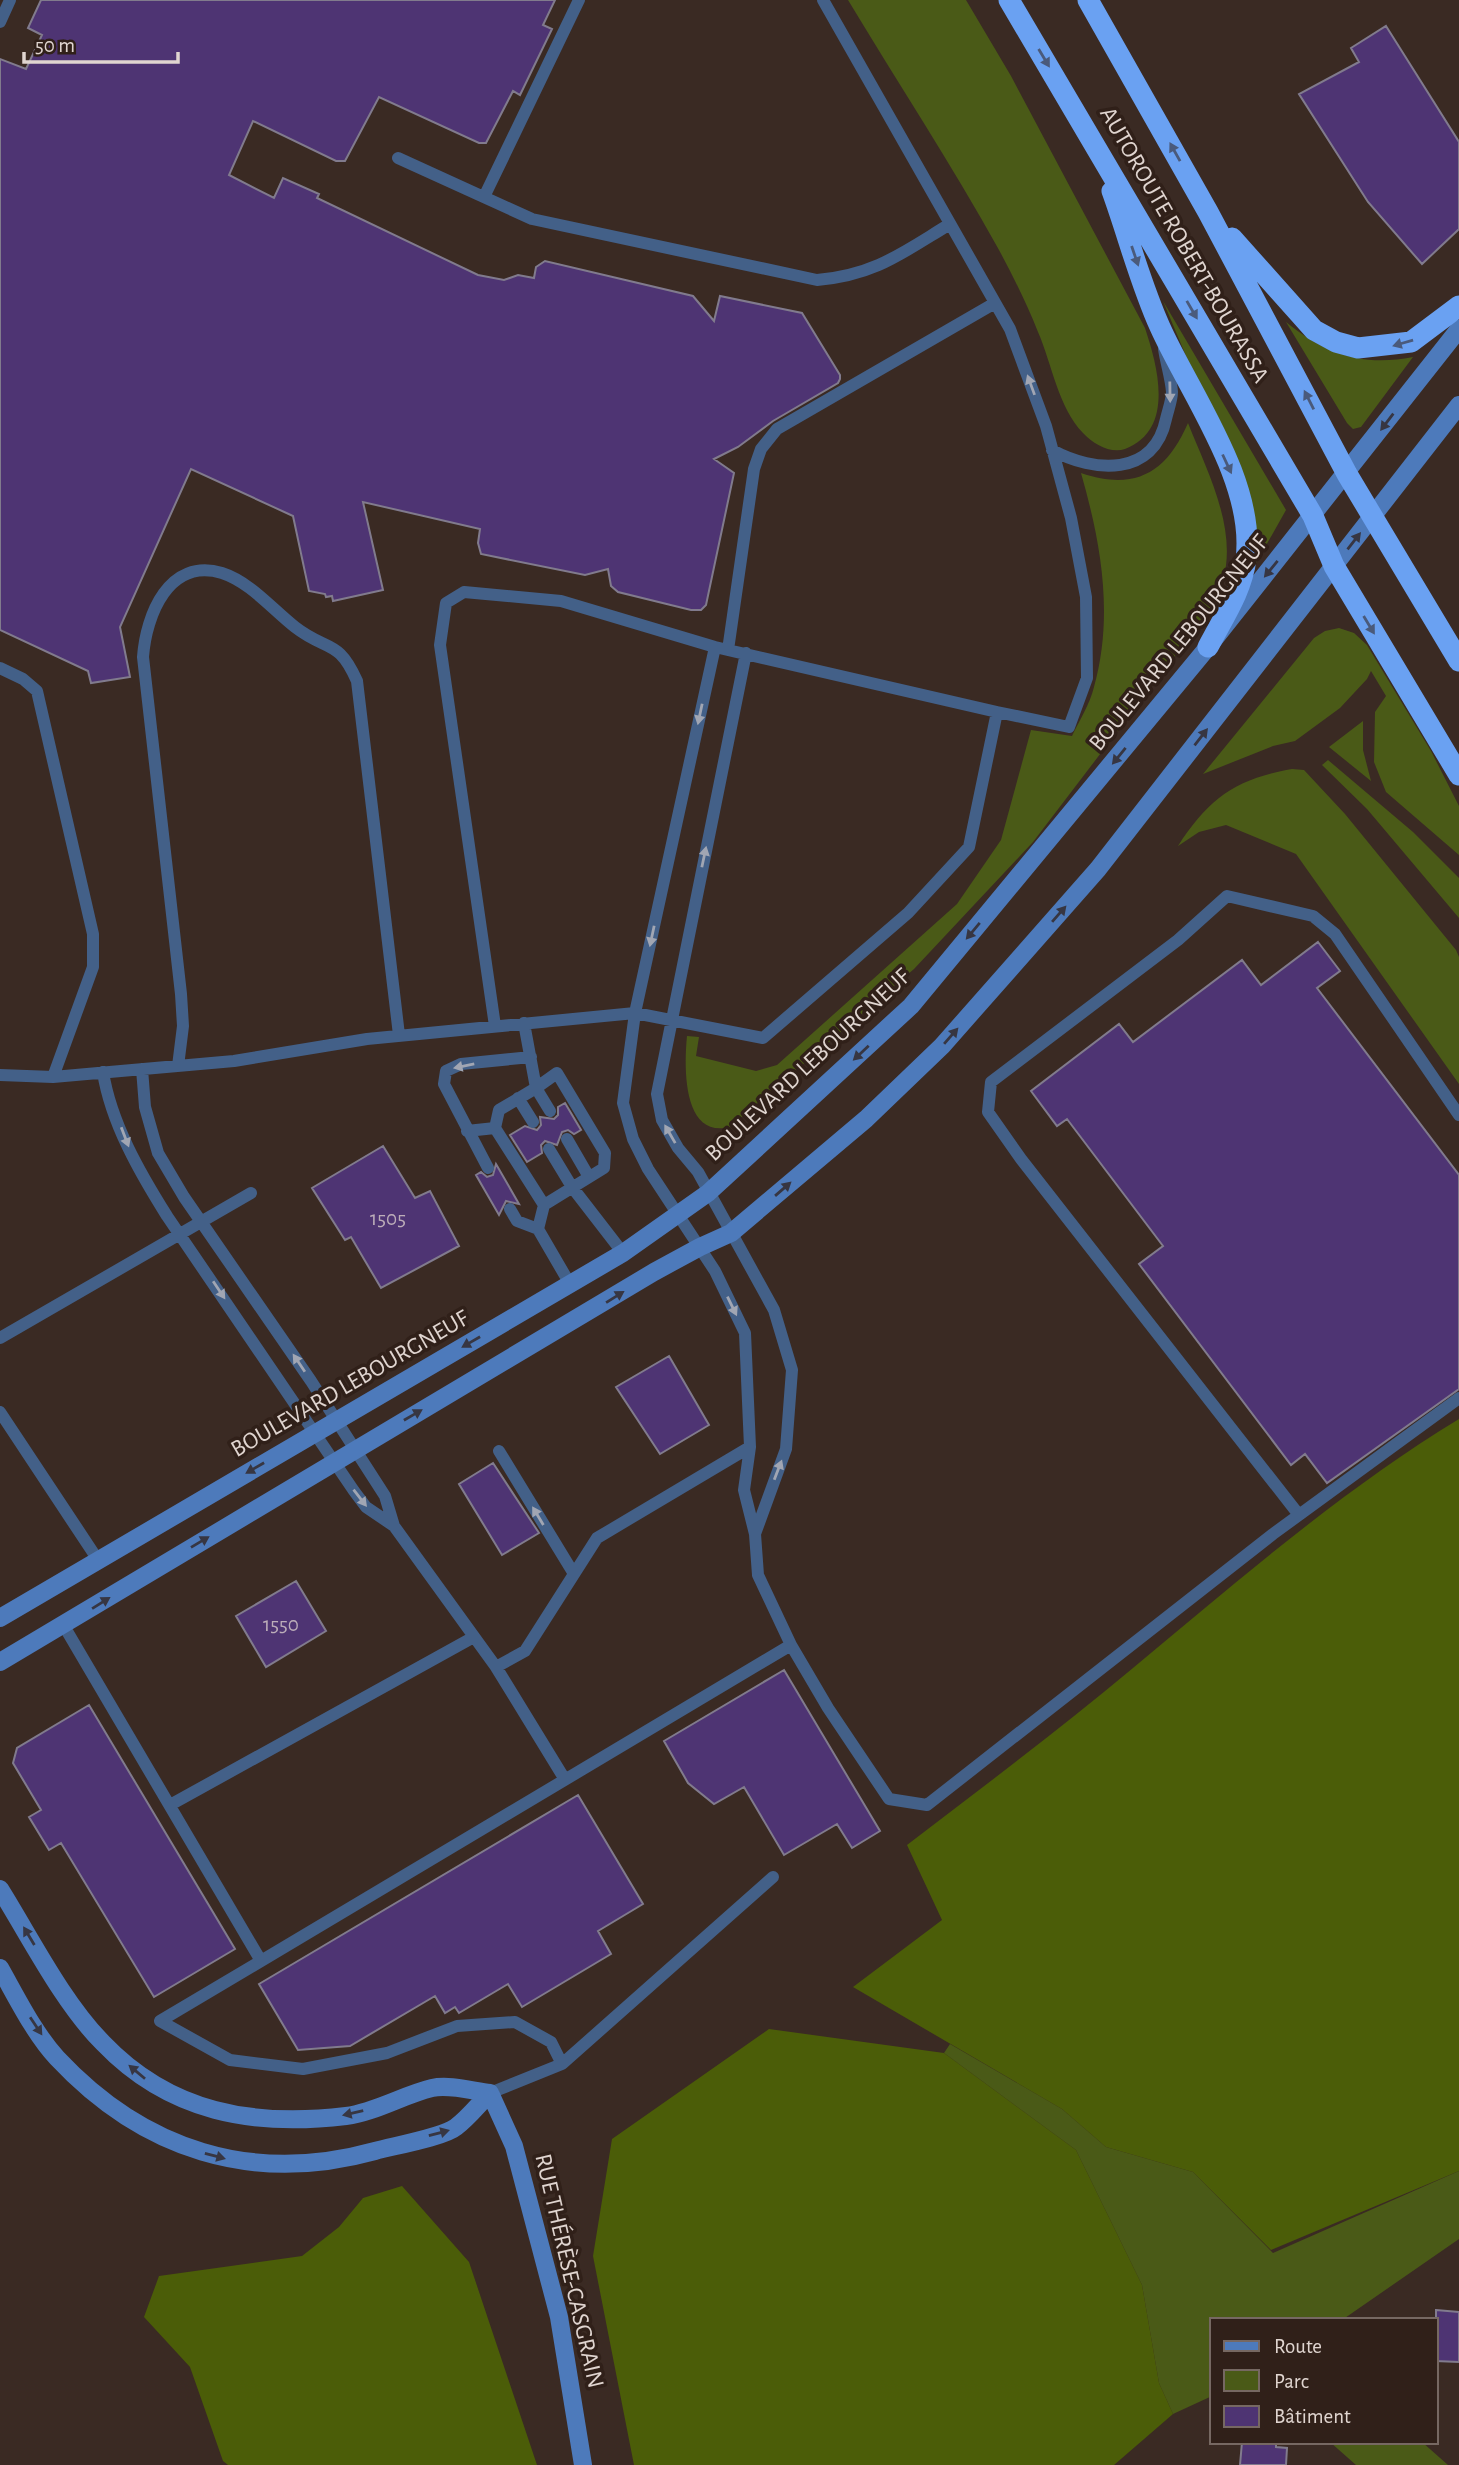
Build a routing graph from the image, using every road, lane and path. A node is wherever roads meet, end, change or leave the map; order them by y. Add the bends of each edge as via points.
1 (10, 0) edge
2 (579, 0) edge
3 (823, 0) edge
4 (1009, 0) edge
5 (1088, 0) edge
6 (0, 22) edge
7 (1097, 146) junction
8 (397, 158) dead end
9 (484, 197) junction
10 (1208, 212) junction
11 (950, 224) junction
12 (995, 303) junction
13 (1459, 306) edge
14 (1159, 325) junction
15 (1459, 329) edge
16 (1459, 405) edge
17 (1052, 450) junction
18 (1346, 474) junction
19 (1313, 516) junction
20 (1373, 516) junction
21 (1334, 566) junction
22 (1209, 647) junction
23 (721, 648) junction
24 (746, 653) junction
25 (1459, 661) edge
26 (0, 668) edge
27 (997, 712) junction
28 (1459, 775) edge
29 (635, 1013) junction
30 (670, 1020) junction
31 (524, 1023) junction
32 (495, 1026) junction
33 (399, 1035) junction
34 (531, 1057) junction
35 (178, 1066) junction
36 (142, 1069) junction
37 (103, 1072) junction
38 (0, 1075) edge
39 (52, 1077) junction
40 (536, 1088) junction
41 (519, 1098) junction
42 (550, 1111) dead end
43 (1459, 1115) edge
44 (533, 1122) dead end
45 (495, 1128) junction
46 (467, 1131) junction
47 (567, 1139) dead end
48 (549, 1149) dead end
49 (488, 1168) dead end
50 (589, 1177) junction
51 (572, 1187) junction
52 (251, 1193) dead end
53 (708, 1193) junction
54 (544, 1205) junction
55 (510, 1209) dead end
56 (680, 1214) junction
57 (201, 1222) junction
58 (538, 1229) junction
59 (731, 1233) junction
60 (180, 1234) junction
61 (700, 1247) junction
62 (623, 1253) junction
63 (570, 1284) junction
64 (0, 1338) edge
65 (1459, 1398) edge
66 (0, 1412) edge
67 (336, 1421) junction
68 (314, 1434) junction
69 (750, 1447) junction
70 (354, 1449) junction
71 (499, 1451) dead end
72 (334, 1462) junction
73 (1299, 1515) junction
74 (394, 1526) junction
75 (755, 1534) junction
76 (98, 1560) junction
77 (574, 1574) junction
78 (0, 1618) edge
79 (64, 1626) junction
80 (472, 1638) junction
81 (792, 1645) junction
82 (0, 1662) edge
83 (496, 1667) junction
84 (564, 1778) junction
85 (170, 1805) junction
86 (773, 1877) dead end
87 (0, 1889) edge
88 (261, 1961) junction
89 (0, 1968) edge
90 (562, 2064) junction
91 (490, 2094) junction
92 (583, 2465) edge

1 - 6 lane
2 - 9 lane
3 - 11 lane
4 -> 7 highway, AUTOROUTE ROBERT-BOURASSA
10 -> 5 highway, AUTOROUTE ROBERT-BOURASSA
7 -> 14 highway
7 -> 19 highway, AUTOROUTE ROBERT-BOURASSA
8 - 9 lane
9 - 11 lane via 532,219 817,280 850,277 881,266
13 -> 10 highway via 1411,342 1358,348 1336,342 1314,330
18 -> 10 highway, AUTOROUTE ROBERT-BOURASSA
11 - 12 lane
17 -> 12 lane via 1010,329
12 - 23 lane via 778,429 761,449
14 -> 17 lane via 1172,393 1164,431 1155,445 1119,467 1074,462
14 -> 22 highway via 1232,473 1246,524 1241,586
15 -> 18 main road, BOULEVARD LEBOURGNEUF
16 - 20 main road
17 - 27 lane via 1086,597 1087,678 1069,727
18 - 19 main road, BOULEVARD LEBOURGNEUF
18 - 20 highway, AUTOROUTE ROBERT-BOURASSA
19 - 21 highway, AUTOROUTE ROBERT-BOURASSA
19 -> 22 main road, BOULEVARD LEBOURGNEUF
21 -> 20 main road
20 - 25 highway, AUTOROUTE ROBERT-BOURASSA
21 -> 28 highway, AUTOROUTE ROBERT-BOURASSA
59 -> 21 main road via 866,1119 942,1046 1098,869
22 -> 53 main road, BOULEVARD LEBOURGNEUF via 911,1006
23 - 24 lane
23 -> 29 lane
23 - 32 lane via 561,601 464,592 446,603 440,645
24 - 27 lane
30 -> 24 lane
26 - 39 lane via 37,691 93,934 93,967
27 - 30 lane via 969,847 908,913 763,1038
29 - 30 lane
29 - 31 lane
29 - 56 lane via 623,1103 643,1159
53 -> 30 lane via 662,1120 657,1094
31 - 32 lane
31 - 34 lane
32 - 33 lane
33 - 35 lane
33 - 35 lane via 357,681 346,657 311,640 249,588 221,573 197,571 173,580 154,607 145,633 144,657 181,994
34 - 40 lane
34 -> 46 lane via 461,1064 446,1071 444,1084
35 - 36 lane
36 - 37 lane
36 - 57 lane via 145,1107 159,1153
37 - 39 lane
37 -> 60 lane via 145,1181
38 - 39 lane
40 - 41 lane
40 - 42 lane
40 - 50 lane via 558,1073 606,1153 604,1168
41 - 44 lane
41 - 45 lane via 499,1110
43 - 73 lane via 1335,934 1313,916 1227,896 1178,940 991,1082 988,1112 1021,1159
45 - 46 lane
45 - 54 lane
46 - 49 lane
47 - 50 lane
48 - 51 lane
50 - 51 lane
51 - 54 lane
51 - 62 lane
52 - 57 lane
53 - 56 main road, BOULEVARD LEBOURGNEUF
53 - 59 lane
54 - 58 lane
55 - 58 lane via 517,1221
56 - 61 lane
56 - 62 main road, BOULEVARD LEBOURGNEUF
57 - 60 lane
67 -> 57 lane
58 - 63 lane
59 - 61 main road
75 -> 59 lane via 786,1449 792,1370 774,1310
60 - 64 lane
60 -> 68 lane
61 -> 69 lane via 746,1333
70 -> 61 main road
62 - 63 main road, BOULEVARD LEBOURGNEUF
63 -> 67 main road, BOULEVARD LEBOURGNEUF
65 - 73 lane
66 - 76 lane
67 - 68 main road, BOULEVARD LEBOURGNEUF
67 - 70 lane
68 - 72 lane
68 -> 76 main road, BOULEVARD LEBOURGNEUF
69 - 75 lane via 744,1490
69 - 77 lane via 597,1538
70 - 72 main road
70 - 74 lane via 385,1496
77 -> 71 lane
72 -> 74 lane via 366,1507
79 -> 72 main road
73 - 81 lane via 928,1805 889,1799
74 - 80 lane
75 - 81 lane via 758,1575
76 - 78 main road, BOULEVARD LEBOURGNEUF
77 - 83 lane via 525,1651
79 - 82 main road
79 - 85 lane
80 - 83 lane
80 - 85 lane
81 - 84 lane
83 - 84 lane
84 - 88 lane
85 - 88 lane
86 - 90 lane
91 -> 87 main road via 435,2087 349,2116 285,2120 230,2115 159,2090 102,2043 58,1983
88 - 90 lane via 160,2021 230,2060 303,2068 387,2053 457,2026 515,2022 551,2042
89 -> 91 main road via 55,2056 102,2102 146,2131 218,2158 298,2165 357,2156 454,2129
90 - 91 lane
91 - 92 main road, RUE THÉRÈSE-CASGRAIN via 514,2147 559,2317

